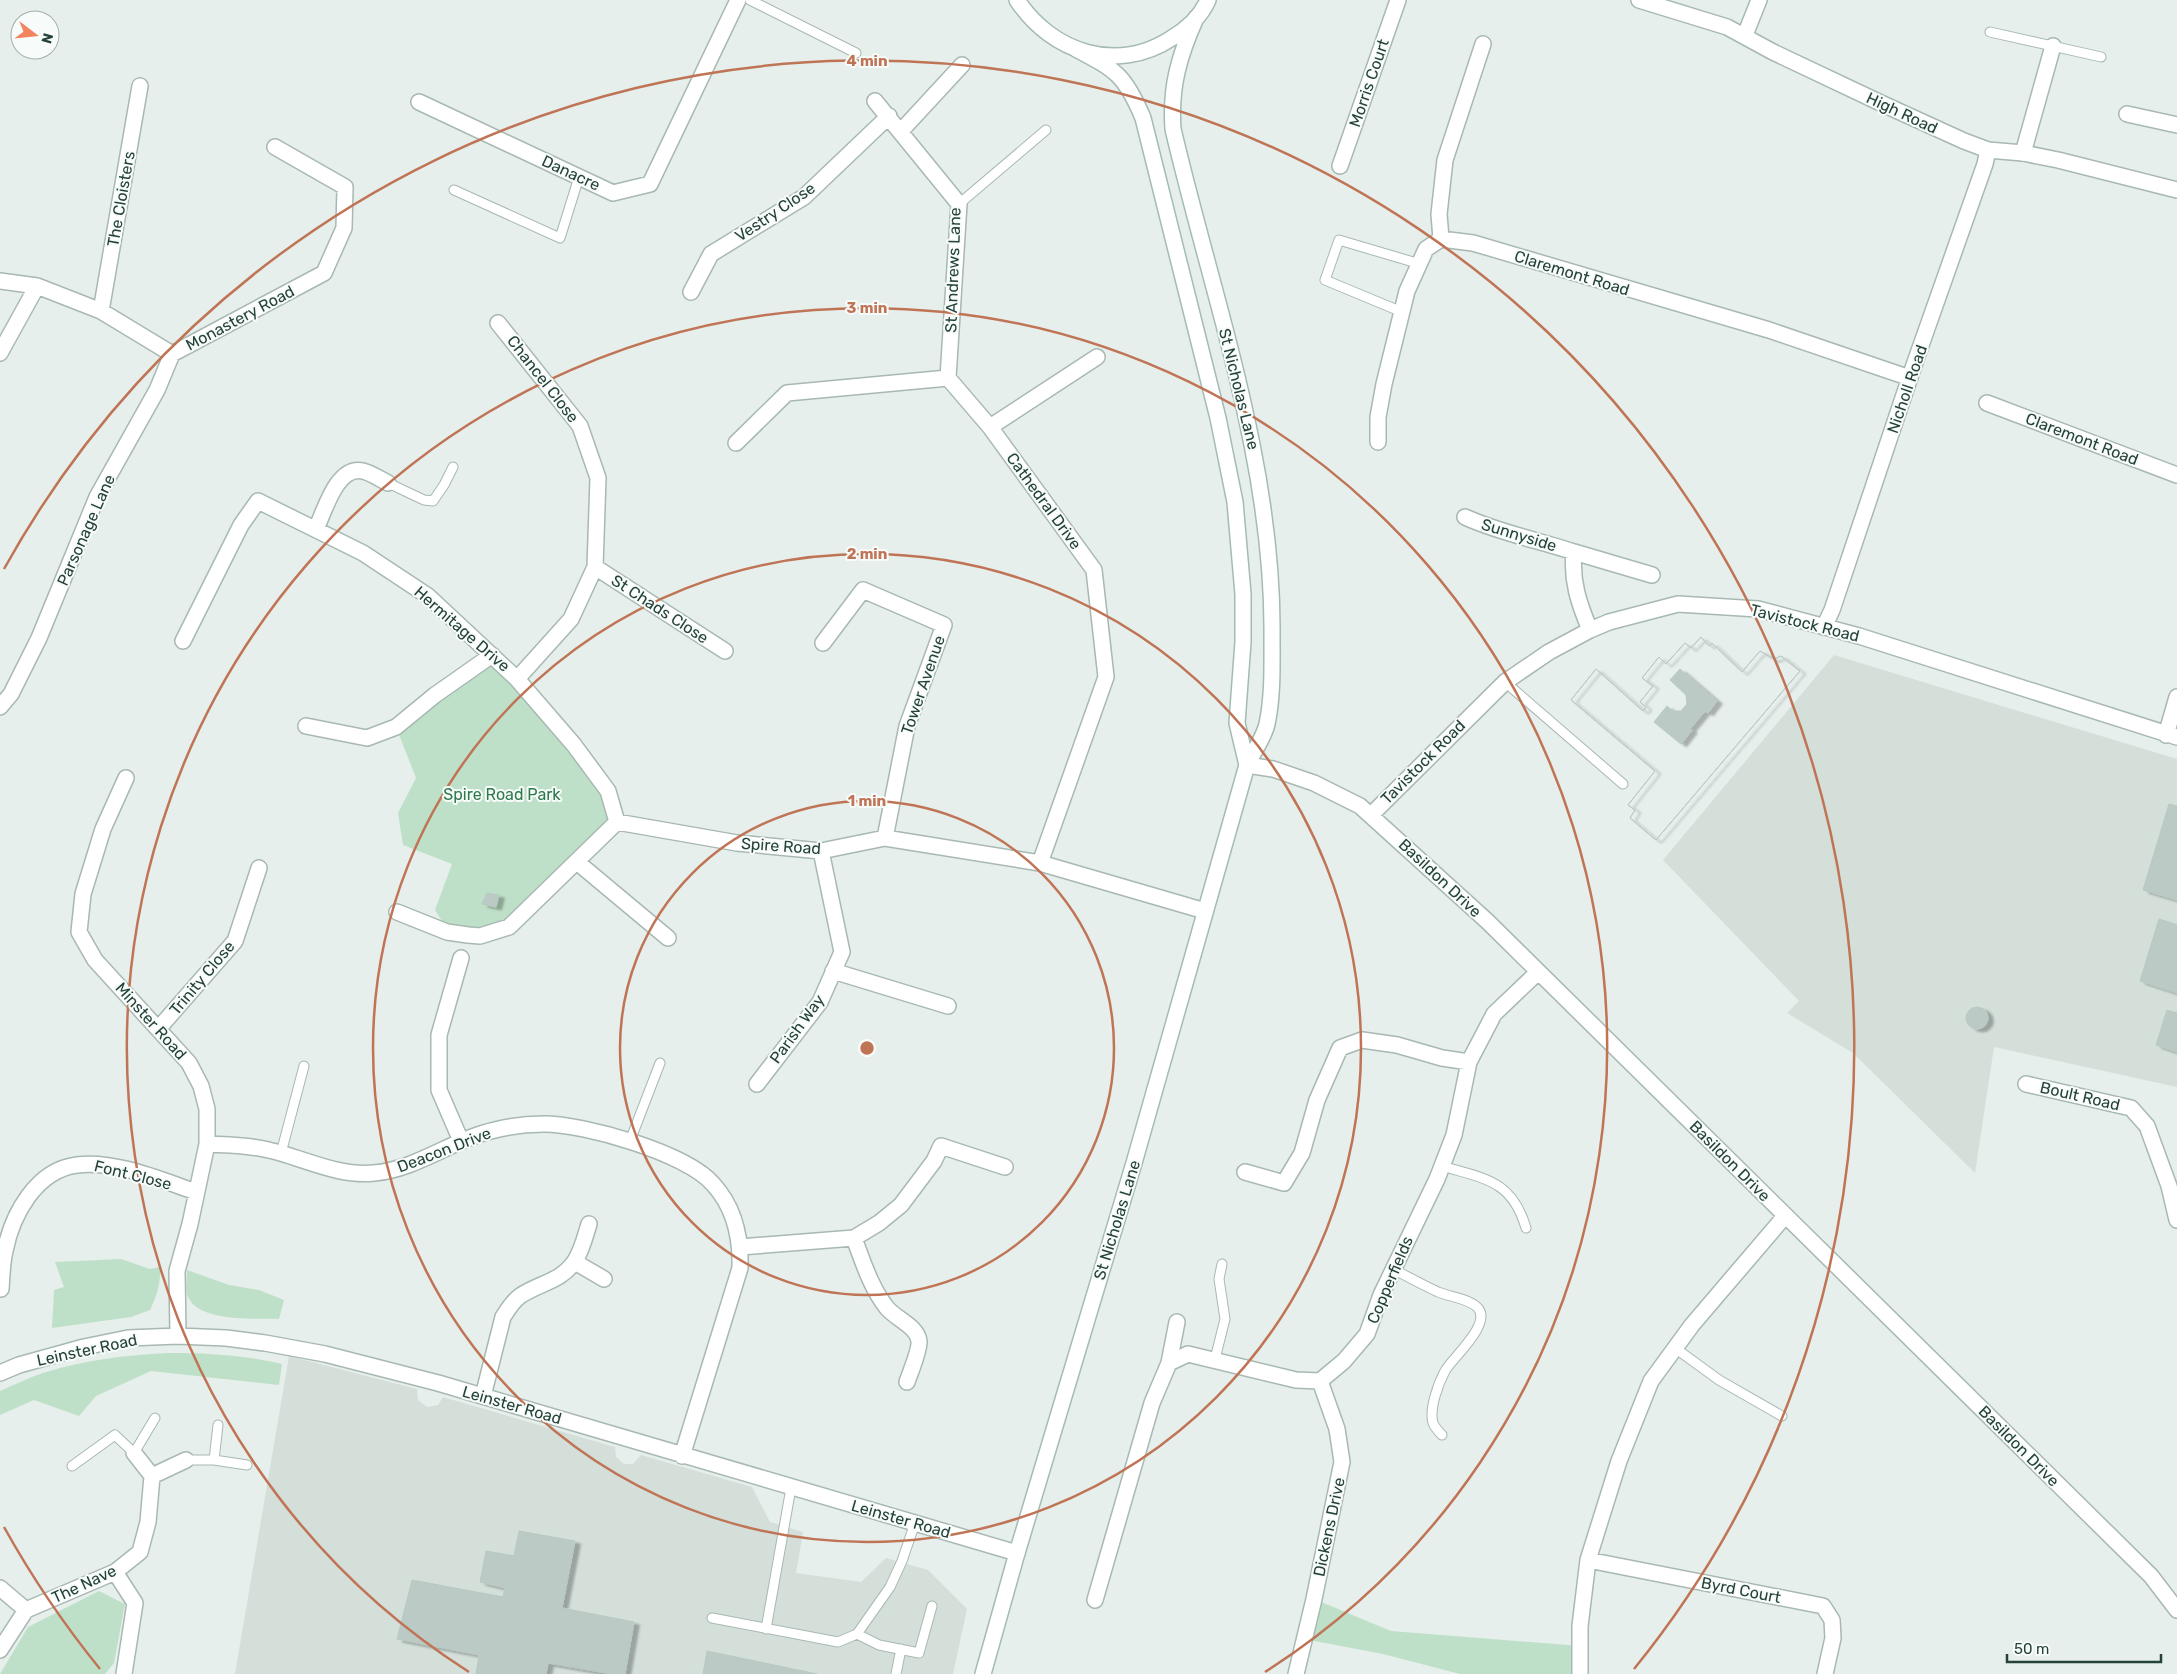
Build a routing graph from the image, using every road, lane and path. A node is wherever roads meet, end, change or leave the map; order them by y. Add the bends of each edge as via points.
1 (738, 0) edge
2 (750, 0) edge
3 (1010, 0) edge
4 (1398, 0) edge
5 (1639, 0) edge
6 (1759, 0) edge
7 (1020, 6) edge
8 (1205, 7) edge
9 (1990, 32) dead end
10 (1745, 35) junction
11 (1484, 44) dead end
12 (2053, 46) junction
13 (1076, 49) junction
14 (856, 53) dead end
15 (2101, 57) dead end
16 (962, 65) dead end
17 (140, 86) dead end
18 (875, 101) dead end
19 (419, 102) dead end
20 (2127, 114) dead end
21 (889, 116) junction
22 (2177, 125) edge
23 (1046, 130) dead end
24 (901, 131) junction
25 (275, 147) dead end
26 (1988, 150) junction
27 (2022, 153) junction
28 (1340, 166) dead end
29 (579, 177) junction
30 (454, 190) dead end
31 (2177, 190) edge
32 (959, 204) junction
33 (1442, 239) junction
34 (1420, 264) junction
35 (0, 281) edge
36 (36, 286) junction
37 (691, 292) dead end
38 (102, 311) junction
39 (1402, 312) junction
40 (498, 323) dead end
41 (0, 353) edge
42 (172, 354) junction
43 (1097, 357) dead end
44 (948, 378) junction
45 (1910, 378) junction
46 (1987, 403) dead end
47 (990, 427) junction
48 (1378, 442) dead end
49 (736, 443) dead end
50 (453, 467) dead end
51 (2177, 475) edge
52 (388, 483) joint
53 (1465, 517) dead end
54 (316, 529) junction
55 (1574, 552) junction
56 (595, 567) junction
57 (1652, 575) dead end
58 (1824, 627) junction
59 (1590, 630) junction
60 (183, 641) dead end
61 (823, 643) dead end
62 (725, 651) dead end
63 (492, 655) junction
64 (517, 678) junction
65 (1505, 682) junction
66 (2177, 697) edge
67 (0, 707) edge
68 (306, 726) dead end
69 (2172, 736) edge
70 (1247, 765) junction
71 (126, 778) dead end
72 (1623, 784) dead end
73 (1371, 815) junction
74 (617, 822) junction
75 (885, 838) junction
76 (821, 851) junction
77 (577, 862) junction
78 (1040, 863) junction
79 (259, 868) dead end
80 (1205, 911) junction
81 (397, 912) dead end
82 (668, 938) dead end
83 (461, 958) dead end
84 (833, 971) junction
85 (1537, 973) junction
86 (948, 1006) dead end
87 (160, 1028) junction
88 (1469, 1062) junction
89 (660, 1063) dead end
90 (304, 1066) dead end
91 (757, 1084) dead end
92 (2026, 1084) dead end
93 (461, 1141) junction
94 (630, 1141) junction
95 (207, 1144) junction
96 (281, 1153) junction
97 (1442, 1166) junction
98 (1005, 1167) dead end
99 (1246, 1172) dead end
100 (196, 1192) junction
101 (1785, 1216) junction
102 (2177, 1220) edge
103 (589, 1224) dead end
104 (1526, 1228) dead end
105 (854, 1238) junction
106 (740, 1246) junction
107 (575, 1262) junction
108 (1222, 1264) dead end
109 (1394, 1269) junction
110 (604, 1279) dead end
111 (2, 1289) dead end
112 (1177, 1322) dead end
113 (178, 1336) junction
114 (1675, 1348) junction
115 (1215, 1359) junction
116 (1170, 1363) junction
117 (0, 1373) edge
118 (1320, 1381) junction
119 (907, 1382) dead end
120 (483, 1396) junction
121 (1782, 1416) dead end
122 (155, 1418) dead end
123 (218, 1425) dead end
124 (1442, 1435) dead end
125 (134, 1453) junction
126 (682, 1456) junction
127 (186, 1460) joint
128 (214, 1460) junction
129 (247, 1465) dead end
130 (72, 1466) dead end
131 (152, 1476) junction
132 (791, 1488) junction
133 (915, 1523) junction
134 (1017, 1553) junction
135 (1588, 1560) junction
136 (115, 1572) junction
137 (0, 1588) edge
138 (1095, 1600) dead end
139 (932, 1606) dead end
140 (2177, 1608) edge
141 (26, 1610) junction
142 (712, 1618) dead end
143 (766, 1629) junction
144 (857, 1634) junction
145 (901, 1649) junction
146 (0, 1650) edge
147 (124, 1674) edge
148 (896, 1674) edge
149 (983, 1674) edge
150 (1296, 1674) edge
151 (1580, 1674) edge
152 (1825, 1674) edge

1 - 29 street, Danacre via 650,184 614,193
2 - 14 lane
3 - 7 street
4 - 28 street, Morris Court
5 - 10 street, High Road
6 - 10 street
7 - 13 street via 1046,32
8 - 13 street via 1178,35 1157,48 1132,56 1114,57
8 - 70 street, St Nicholas Lane via 1179,61 1173,89 1173,129 1254,454 1268,543 1273,606 1267,725
9 - 12 lane
10 - 26 street, High Road via 1797,63
11 - 33 street via 1445,160 1439,214
12 - 15 lane
12 - 27 street
13 - 70 street, St Nicholas Lane via 1104,64 1125,81 1143,118 1218,418 1234,502 1243,594 1237,723
16 - 24 street
17 - 38 street, The Cloisters
18 - 21 street, St Andrews Lane
19 - 29 street, Danacre
20 - 22 street
21 - 24 street, St Andrews Lane
21 - 37 street, Vestry Close via 804,196 711,254
23 - 32 lane
24 - 32 street, St Andrews Lane
25 - 42 street, Monastery Road via 345,187 344,228 324,273
26 - 27 street, High Road
26 - 45 street, Nicholl Road
27 - 31 street, High Road
29 - 30 lane via 560,238
32 - 44 street, St Andrews Lane
33 - 34 street via 1426,249
33 - 45 street, Claremont Road via 1473,243 1769,330
34 - 39 street via 1407,291
34 - 39 lane via 1339,240 1325,280
35 - 36 street, Monastery Road
36 - 38 street, Monastery Road
36 - 41 street
38 - 42 street, Monastery Road
39 - 48 street via 1384,384 1378,417
40 - 56 street, Chancel Close via 580,426 598,478
42 - 67 street, Parsonage Lane via 157,390 98,497 39,638 11,694
43 - 47 street
44 - 47 street, Cathedral Drive
44 - 49 street via 787,393
45 - 58 street, Nicholl Road
46 - 51 street, Claremont Road
47 - 78 street, Cathedral Drive via 1094,570 1106,677
50 - 52 lane via 433,501
52 - 54 street via 363,471 344,475
53 - 55 street, Sunnyside
54 - 60 street, Hermitage Drive via 258,501 242,525
54 - 63 street, Hermitage Drive via 363,553 428,596
55 - 57 street, Sunnyside
55 - 59 street, Sunnyside via 1572,571 1576,595
56 - 62 street, St Chads Close
56 - 64 street, Chancel Close via 571,619
58 - 59 street, Tavistock Road via 1758,609 1678,604 1608,622
58 - 69 street, Tavistock Road
59 - 65 street, Tavistock Road via 1549,652
61 - 75 street, Tower Avenue via 863,590 944,626 907,726
63 - 64 street, Hermitage Drive
63 - 68 street via 434,695 396,727 367,738
64 - 74 street, Hermitage Drive via 608,790
65 - 72 lane
65 - 73 street, Tavistock Road
66 - 69 street
70 - 73 street, Basildon Drive via 1272,769 1314,783
70 - 80 street, St Nicholas Lane
71 - 87 street, Minster Road via 103,829 83,894 79,932 95,960
73 - 85 street, Basildon Drive via 1487,921
74 - 76 street, Spire Road via 737,843
74 - 77 street
75 - 76 street, Spire Road
75 - 78 street, Spire Road
76 - 84 street, Parish Way via 842,952
77 - 81 street via 509,927 480,936 446,932
77 - 82 street
78 - 80 street, Spire Road
79 - 87 street, Trinity Close via 235,941
80 - 134 street, St Nicholas Lane via 1134,1163
83 - 93 street via 439,1035 439,1090
84 - 86 street
84 - 91 street, Parish Way via 820,1002
85 - 88 street, Copperfields via 1494,1014
85 - 101 street, Basildon Drive
87 - 95 street, Minster Road via 190,1063 201,1086 207,1109
88 - 97 street, Copperfields via 1454,1135
88 - 99 street via 1362,1040 1340,1048 1317,1100 1302,1153 1284,1183
89 - 94 lane
90 - 96 lane
92 - 102 street, Boult Road via 2131,1108 2147,1126
93 - 94 street, Deacon Drive via 494,1130 545,1124
93 - 96 street, Deacon Drive via 404,1167 374,1173 351,1174
94 - 106 street, Deacon Drive via 694,1168 713,1183 736,1223
95 - 96 street, Deacon Drive via 263,1148
95 - 100 street, Minster Road
97 - 104 lane via 1492,1182 1507,1191 1521,1211
97 - 109 street, Copperfields
98 - 105 street via 942,1146 901,1205
100 - 111 street, Font Close via 111,1167 76,1165 58,1171 42,1181 20,1207 4,1251
100 - 113 street, Minster Road via 176,1271
101 - 114 street
101 - 140 street, Basildon Drive via 2151,1576
103 - 107 street
105 - 106 street
105 - 119 street via 877,1293 888,1309 917,1334 920,1343
106 - 126 street, Deacon Drive via 740,1268 734,1291
107 - 110 street
107 - 120 street via 548,1284 520,1296 509,1307 503,1317
108 - 115 lane via 1219,1279 1225,1319
109 - 118 street, Copperfields via 1366,1334 1344,1361
109 - 124 lane via 1440,1293 1471,1304 1481,1313 1472,1339 1445,1370 1440,1383 1432,1413 1433,1422
112 - 116 street
113 - 117 street, Leinster Road via 128,1338 19,1365
113 - 120 street, Leinster Road via 226,1338 324,1354
114 - 121 lane via 1719,1380
114 - 135 street via 1652,1381 1619,1461
115 - 116 street via 1188,1354
115 - 118 street via 1296,1380
116 - 138 street via 1152,1403
118 - 150 street, Dickens Drive via 1337,1429 1342,1462
120 - 126 street, Leinster Road
122 - 125 lane
123 - 128 lane
125 - 130 lane via 115,1435
125 - 131 street
126 - 132 street, Leinster Road
127 - 128 lane
127 - 131 street
128 - 129 lane
131 - 136 street, The Nave via 148,1522 140,1552
132 - 133 street, Leinster Road
132 - 143 lane
133 - 134 street, Leinster Road
133 - 144 lane via 890,1587
134 - 149 street, St Nicholas Lane
135 - 151 street via 1580,1626
135 - 152 street, Byrd Court via 1823,1606 1832,1620 1833,1638
136 - 141 street, The Nave
136 - 147 street via 135,1603
137 - 141 street
139 - 145 lane via 919,1653
141 - 146 street
142 - 143 lane
143 - 144 lane via 838,1642
144 - 145 lane via 879,1645
145 - 148 lane

